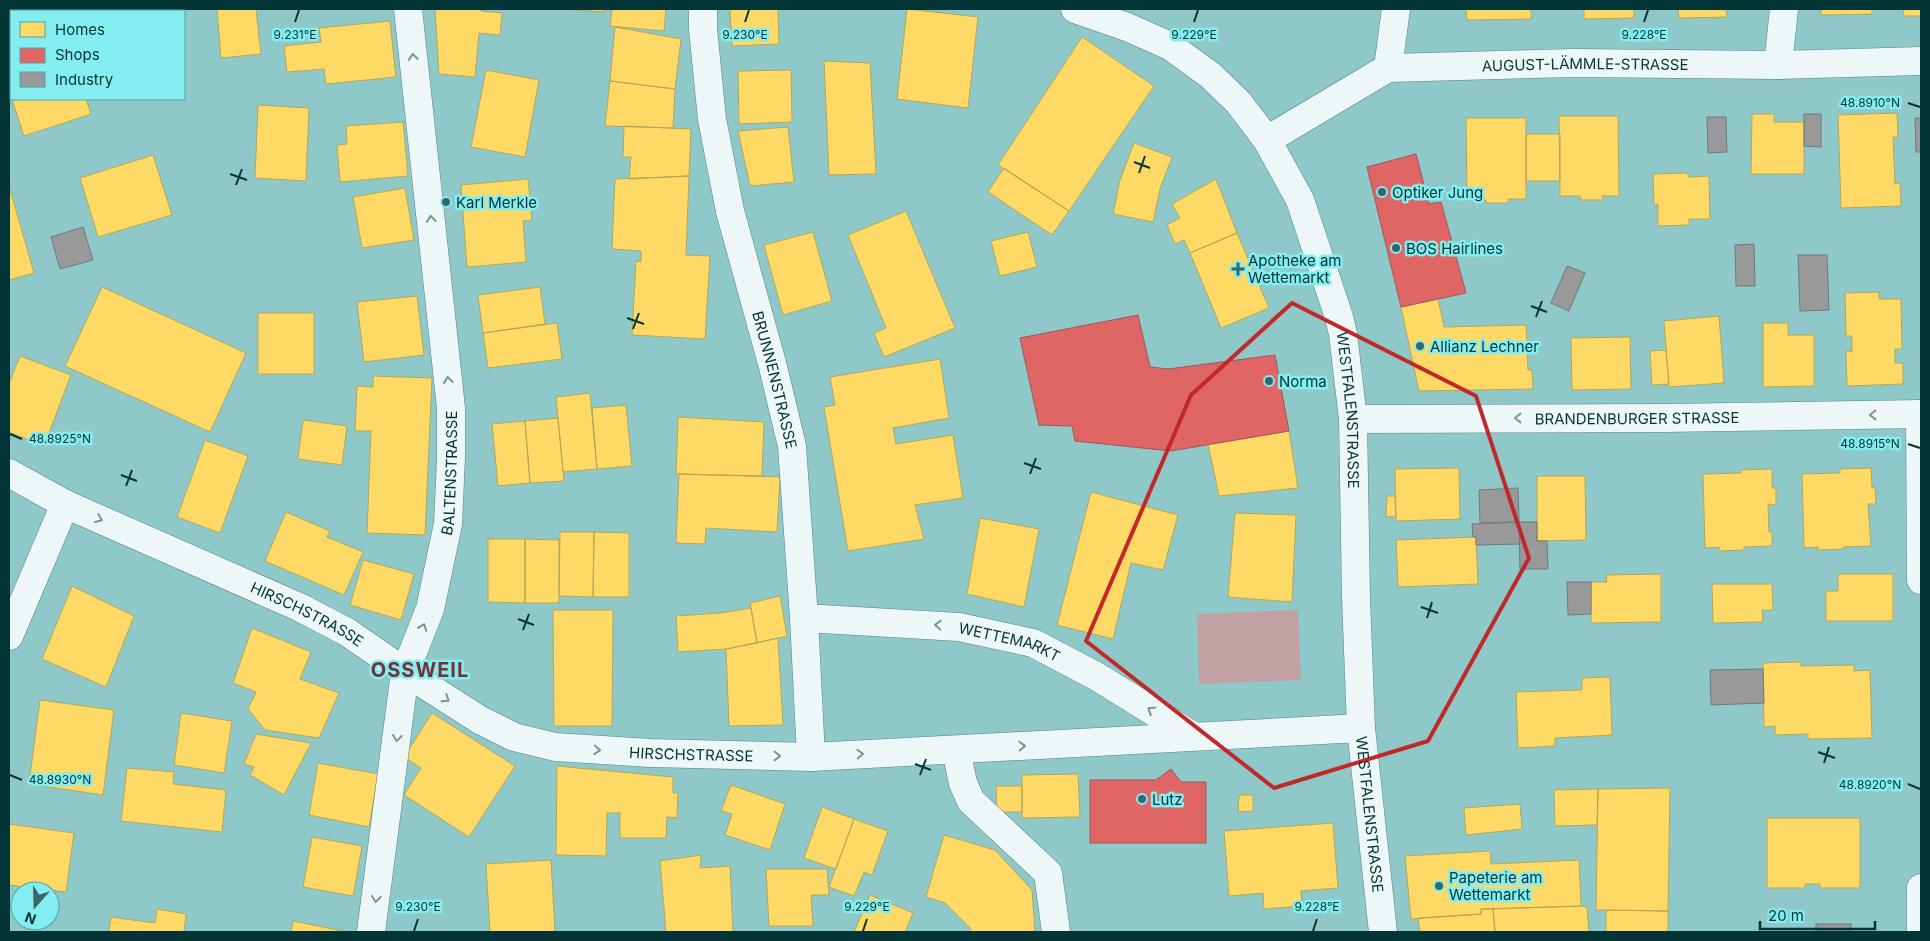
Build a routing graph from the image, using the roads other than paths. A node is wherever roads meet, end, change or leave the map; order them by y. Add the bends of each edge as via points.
1 (408, 9) edge
2 (703, 9) edge
3 (1075, 9) edge
4 (1396, 9) edge
5 (1784, 9) edge
6 (1921, 61) edge
7 (1778, 65) junction
8 (1388, 68) junction
9 (1267, 140) junction
10 (1921, 414) edge
11 (1353, 419) junction
12 (9, 473) edge
13 (64, 504) junction
14 (1921, 580) edge
15 (804, 618) junction
16 (9, 636) edge
17 (405, 672) junction
18 (1361, 728) junction
19 (1193, 736) junction
20 (956, 750) junction
21 (811, 757) junction
22 (1921, 888) edge
23 (371, 932) edge
24 (1056, 932) edge
25 (1383, 932) edge
26 (1921, 932) edge

17 -> 1 street, BALTENSTRASSE via 430,609 442,558 448,524 451,458 451,408
2 - 15 street, BRUNNENSTRASSE via 712,119 730,211 792,446
3 - 9 street, WESTFALENSTRASSE via 1170,46 1210,75 1238,102
4 - 8 street
5 - 7 street
6 - 7 street, AUGUST-LÄMMLE-STRASSE
7 - 8 street, AUGUST-LÄMMLE-STRASSE via 1572,63
8 - 9 street, AUGUST-LÄMMLE-STRASSE
9 - 11 street, WESTFALENSTRASSE via 1300,200 1338,317
10 -> 11 street, BRANDENBURGER STRASSE
10 - 14 street
11 - 18 street, WESTFALENSTRASSE
12 - 13 street, HIRSCHSTRASSE
13 - 16 street
13 -> 17 street, HIRSCHSTRASSE via 299,607 347,632
19 -> 15 street, WETTEMARKT via 1096,676 1033,643 959,626
15 - 21 street, BRUNNENSTRASSE
17 -> 21 street, HIRSCHSTRASSE via 480,720 514,737 555,747 660,754
17 -> 23 street, BALTENSTRASSE
18 - 19 street
18 - 25 street, WESTFALENSTRASSE
20 -> 19 street
21 -> 20 street
20 - 24 street via 963,783 972,802 1048,873
22 - 26 street

